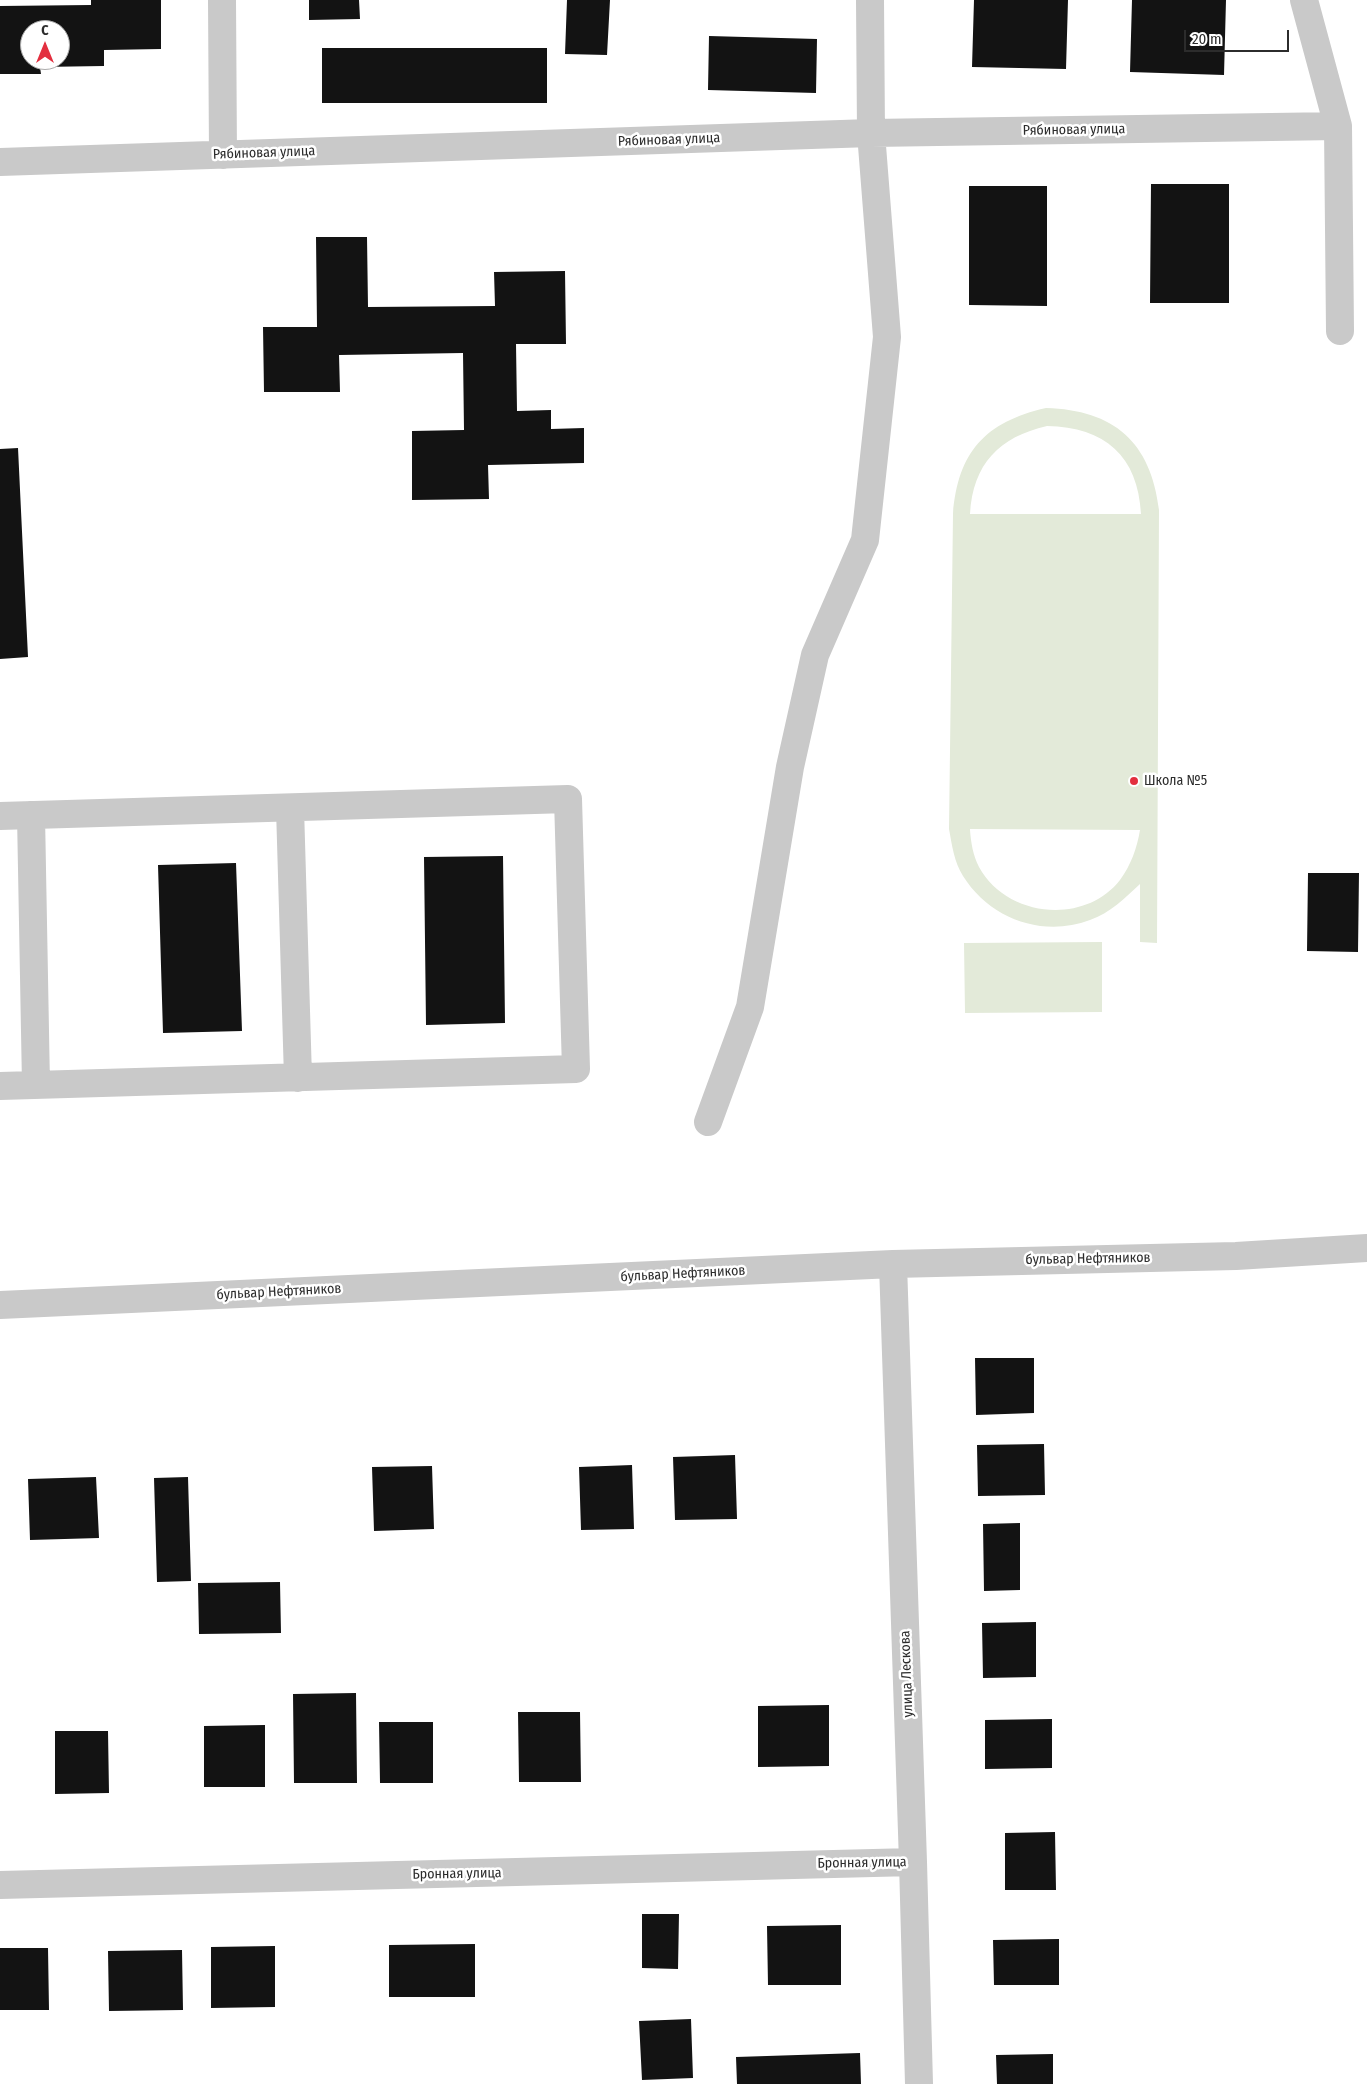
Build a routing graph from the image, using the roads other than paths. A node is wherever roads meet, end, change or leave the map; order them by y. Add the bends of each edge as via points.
1 (222, 0) edge
2 (870, 0) edge
3 (1304, 0) edge
4 (1338, 126) junction
5 (871, 133) junction
6 (223, 155) junction
7 (0, 162) edge
8 (1340, 331) dead end
9 (290, 808) junction
10 (31, 815) junction
11 (0, 816) edge
12 (298, 1078) junction
13 (36, 1085) junction
14 (0, 1086) edge
15 (708, 1122) dead end
16 (1367, 1248) edge
17 (893, 1264) junction
18 (0, 1305) edge
19 (914, 1862) junction
20 (0, 1885) edge
21 (919, 2084) edge

1 - 6 street
2 - 5 street
3 - 4 street
4 - 5 street, Рябиновая улица
4 - 8 street
5 - 6 street, Рябиновая улица
5 - 15 street via 886,337 865,540 815,656 790,767 750,1007
6 - 7 street, Рябиновая улица
9 - 10 street
9 - 12 street
9 - 12 street via 568,799 576,1069
10 - 11 street
10 - 13 street
12 - 13 street
13 - 14 street
16 - 17 street, бульвар Нефтяников via 1236,1256
17 - 18 street, бульвар Нефтяников
17 - 19 street, улица Лескова
19 - 20 street, Бронная улица
19 - 21 street, улица Лескова

